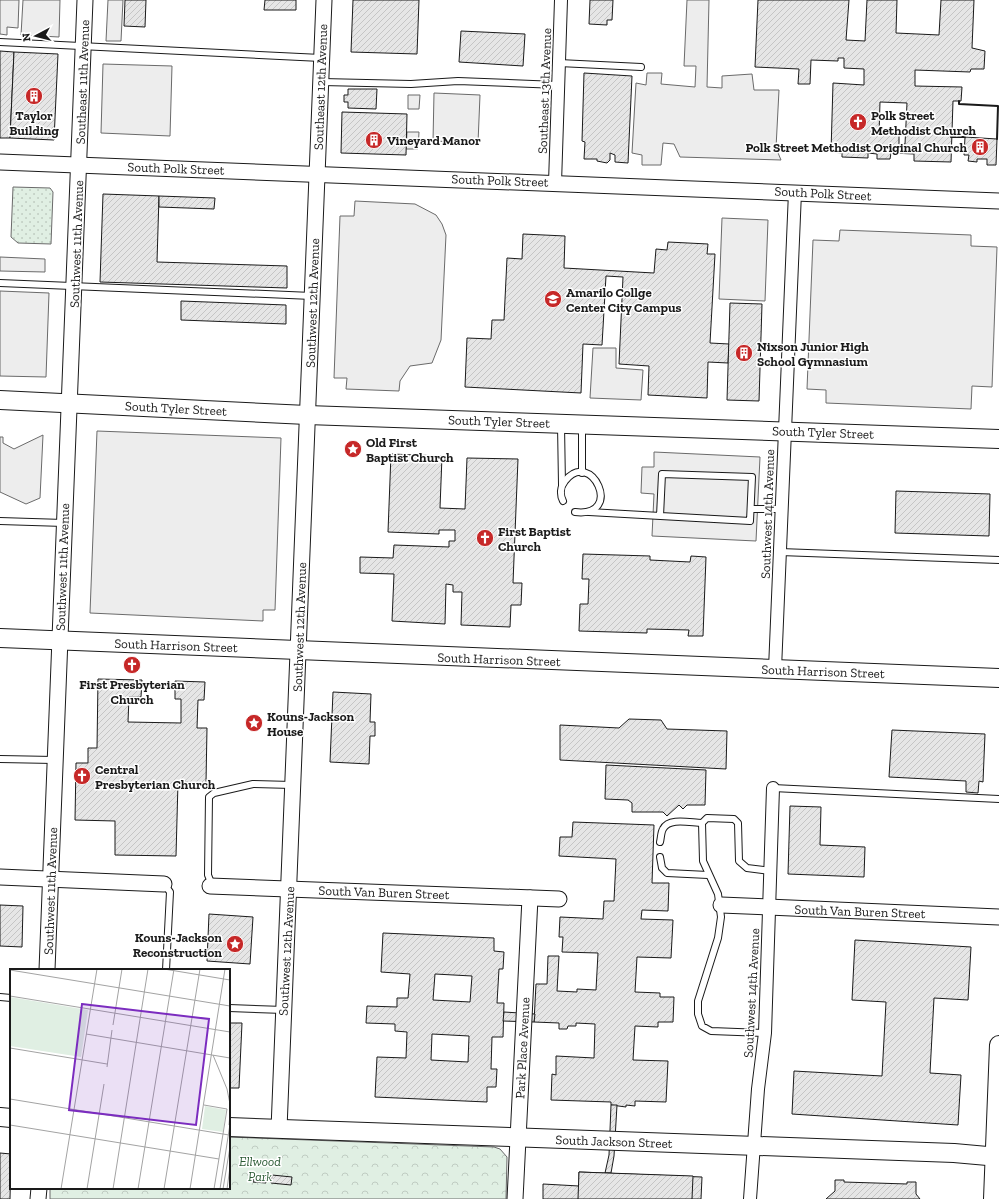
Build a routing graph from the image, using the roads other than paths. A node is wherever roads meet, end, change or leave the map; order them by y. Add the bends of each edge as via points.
1 (85, 0) edge
2 (324, 0) edge
3 (561, 0) edge
4 (0, 42) edge
5 (84, 46) junction
6 (321, 58) junction
7 (559, 63) junction
8 (641, 68) dead end
9 (320, 82) junction
10 (558, 85) junction
11 (0, 162) edge
12 (79, 165) junction
13 (316, 173) junction
14 (555, 182) junction
15 (795, 192) junction
16 (999, 201) edge
17 (0, 283) edge
18 (75, 287) junction
19 (312, 296) junction
20 (0, 400) edge
21 (69, 403) junction
22 (307, 415) junction
23 (562, 423) junction
24 (582, 424) junction
25 (784, 430) junction
26 (999, 439) edge
27 (582, 473) junction
28 (562, 486) junction
29 (563, 502) dead end
30 (751, 509) junction
31 (781, 509) junction
32 (575, 512) dead end
33 (589, 512) junction
34 (660, 516) junction
35 (0, 521) edge
36 (64, 523) junction
37 (780, 552) junction
38 (999, 560) edge
39 (0, 638) edge
40 (59, 641) junction
41 (298, 650) junction
42 (775, 670) junction
43 (999, 678) edge
44 (0, 759) edge
45 (54, 760) junction
46 (293, 785) junction
47 (773, 788) joint
48 (999, 798) edge
49 (702, 823) junction
50 (660, 842) dead end
51 (660, 857) dead end
52 (771, 870) junction
53 (708, 875) junction
54 (0, 877) edge
55 (50, 879) junction
56 (164, 884) joint
57 (211, 886) joint
58 (289, 889) junction
59 (530, 898) junction
60 (558, 899) dead end
61 (721, 905) junction
62 (770, 908) junction
63 (999, 917) edge
64 (47, 969) edge
65 (166, 969) edge
66 (0, 997) edge
67 (10, 998) edge
68 (230, 1008) edge
69 (284, 1010) junction
70 (765, 1033) junction
71 (999, 1045) edge
72 (0, 1117) edge
73 (10, 1118) edge
74 (230, 1127) edge
75 (279, 1129) junction
76 (518, 1137) junction
77 (754, 1146) junction
78 (997, 1157) edge
79 (39, 1189) edge
80 (38, 1199) edge
81 (516, 1199) edge
82 (750, 1199) edge
83 (992, 1199) edge

1 - 5 street, Southeast 11th Avenue
2 - 6 street, Southeast 12th Avenue
3 - 7 street, Southeast 13th Avenue
4 - 5 lane
5 - 6 lane
5 - 12 street, Southeast 11th Avenue
6 - 9 street, Southeast 12th Avenue
7 - 8 lane
7 - 10 street, Southeast 13th Avenue
9 - 10 lane via 412,84 458,81
9 - 13 street, Southeast 12th Avenue
10 - 14 street, Southeast 13th Avenue
11 - 12 street, South Polk Street
12 - 13 street, South Polk Street
12 - 18 street, Southwest 11th Avenue
13 - 14 street, South Polk Street
13 - 19 street, Southwest 12th Avenue
14 - 15 street, South Polk Street
15 - 16 street, South Polk Street
15 - 25 street, Southwest 14th Avenue
17 - 18 lane
18 - 19 lane
18 - 21 street, Southwest 11th Avenue
19 - 22 street, Southwest 12th Avenue
20 - 21 main road, South Tyler Street
21 - 22 main road, South Tyler Street
21 - 36 street, Southwest 11th Avenue
22 - 23 main road, South Tyler Street
22 - 41 street, Southwest 12th Avenue
23 - 24 main road, South Tyler Street
23 - 28 lane
24 - 25 main road, South Tyler Street
24 - 27 lane
25 - 26 main road, South Tyler Street
25 - 31 street, Southwest 14th Avenue
27 - 28 lane via 571,475
27 - 33 lane via 595,479 601,490 599,503
28 - 29 lane
30 - 31 lane
30 - 34 lane via 750,521
30 - 34 lane via 752,478 662,474
31 - 37 street, Southwest 14th Avenue
32 - 33 lane
33 - 34 lane
35 - 36 lane
36 - 40 street, Southwest 11th Avenue
37 - 38 lane
37 - 42 street, Southwest 14th Avenue
39 - 40 main road, South Harrison Street
40 - 41 main road, South Harrison Street
40 - 45 street, Southwest 11th Avenue
41 - 42 main road, South Harrison Street
41 - 46 street, Southwest 12th Avenue
42 - 43 main road, South Harrison Street
44 - 45 lane
45 - 55 street, Southwest 11th Avenue
46 - 57 lane via 253,784 214,793 209,797 208,875
46 - 58 street, Southwest 12th Avenue
47 - 48 lane
47 - 52 street, Southwest 14th Avenue
49 - 50 lane via 669,823 663,829
49 - 52 lane via 707,818 734,819 738,823 739,861 747,868
49 - 53 lane via 703,861
51 - 53 lane via 662,868 667,873
52 - 62 street, Southwest 14th Avenue
53 - 61 lane
54 - 55 street
55 - 56 street
55 - 64 street, Southwest 11th Avenue
56 - 65 lane via 170,892
57 - 58 street, South Van Buren Street
58 - 59 street, South Van Buren Street
58 - 69 street, Southwest 12th Avenue
59 - 60 street, South Van Buren Street
59 - 76 street, Park Place Avenue
61 - 62 street, South Van Buren Street
61 - 70 lane via 718,938 698,1001 698,1014 702,1026 712,1031
62 - 63 street, South Van Buren Street
62 - 70 street, Southwest 14th Avenue
66 - 67 lane
68 - 69 lane
69 - 75 street, Southwest 12th Avenue
70 - 77 street, Southwest 14th Avenue
71 - 78 main road
72 - 73 main road
74 - 75 main road, South Jackson Street
75 - 76 main road, South Jackson Street
76 - 77 main road, South Jackson Street
76 - 81 street, Park Place Avenue
77 - 78 main road, South Jackson Street
77 - 82 street, Southwest 14th Avenue
78 - 83 main road
79 - 80 street

